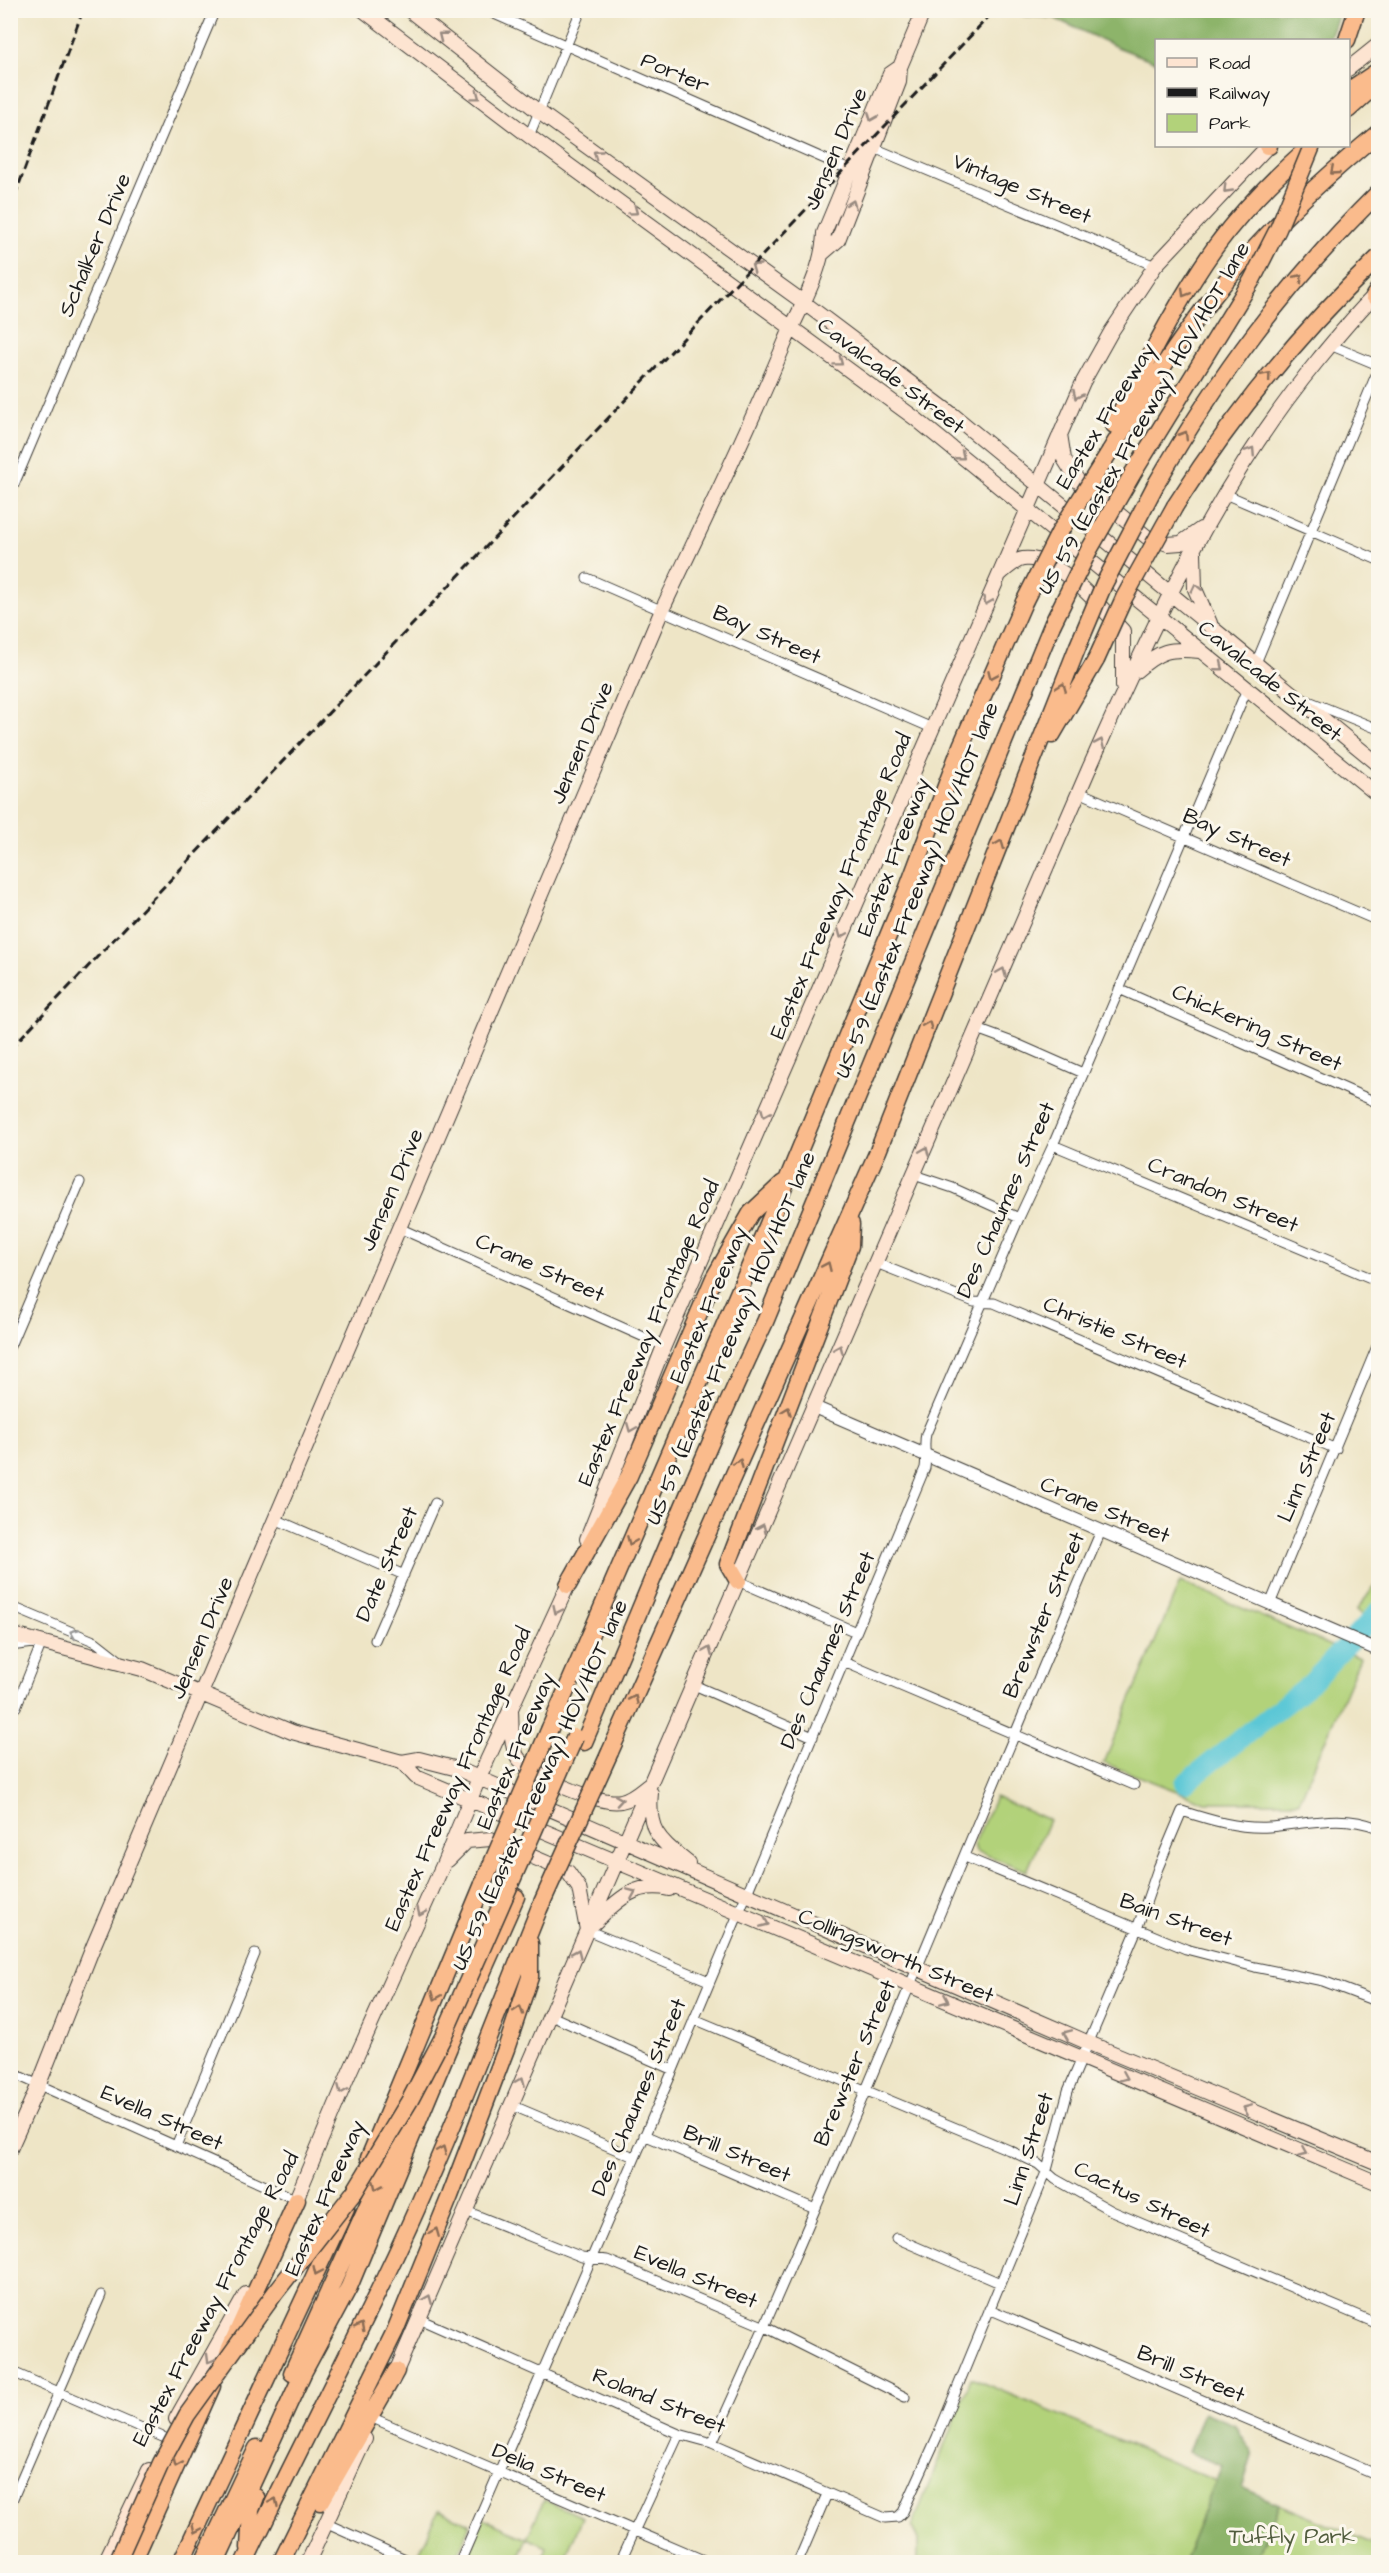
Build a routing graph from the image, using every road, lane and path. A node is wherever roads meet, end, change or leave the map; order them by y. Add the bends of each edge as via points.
1 (215, 10) edge
2 (409, 10) edge
3 (485, 10) edge
4 (581, 10) edge
5 (924, 10) edge
6 (1357, 10) edge
7 (366, 11) edge
8 (1347, 39) edge
9 (1378, 45) edge
10 (566, 47) junction
11 (900, 67) junction
12 (1350, 67) edge
13 (1378, 71) edge
14 (1378, 83) edge
15 (1350, 90) edge
16 (1350, 108) edge
17 (539, 112) junction
18 (1378, 133) edge
19 (529, 136) junction
20 (1267, 147) edge
21 (1310, 147) edge
22 (1311, 147) edge
23 (874, 148) junction
24 (850, 170) junction
25 (1378, 193) edge
26 (824, 253) junction
27 (1378, 258) edge
28 (1155, 266) junction
29 (1377, 293) edge
30 (803, 302) junction
31 (792, 327) junction
32 (1330, 345) junction
33 (1378, 367) edge
34 (931, 399) junction
35 (916, 418) junction
36 (1060, 432) junction
37 (1107, 448) junction
38 (1037, 484) junction
39 (10, 494) edge
40 (1225, 494) junction
41 (1026, 509) junction
42 (1206, 526) junction
43 (1311, 531) junction
44 (1194, 546) junction
45 (1378, 560) edge
46 (998, 575) junction
47 (587, 578) dead end
48 (1170, 592) junction
49 (662, 610) junction
50 (1158, 616) junction
51 (1212, 627) junction
52 (1201, 651) junction
53 (1256, 663) junction
54 (1130, 676) junction
55 (1246, 689) junction
56 (1123, 692) junction
57 (1298, 697) junction
58 (932, 728) junction
59 (1378, 729) edge
60 (1378, 764) edge
61 (1025, 780) junction
62 (1079, 792) junction
63 (1378, 795) edge
64 (1183, 836) junction
65 (1378, 921) edge
66 (1119, 989) junction
67 (977, 1029) junction
68 (1083, 1073) junction
69 (1378, 1103) edge
70 (1053, 1145) junction
71 (914, 1175) junction
72 (788, 1178) junction
73 (80, 1182) dead end
74 (852, 1211) junction
75 (1019, 1218) junction
76 (399, 1228) junction
77 (876, 1263) junction
78 (1378, 1281) edge
79 (982, 1302) junction
80 (1378, 1344) edge
81 (10, 1346) edge
82 (664, 1346) junction
83 (814, 1407) junction
84 (1336, 1449) junction
85 (926, 1455) junction
86 (435, 1503) dead end
87 (275, 1519) junction
88 (1101, 1531) junction
89 (404, 1575) junction
90 (738, 1581) junction
91 (568, 1585) junction
92 (1270, 1604) junction
93 (10, 1606) edge
94 (10, 1625) edge
95 (856, 1632) junction
96 (10, 1634) edge
97 (375, 1640) dead end
98 (42, 1642) junction
99 (10, 1646) edge
100 (1373, 1648) edge
101 (844, 1662) junction
102 (123, 1664) junction
103 (694, 1685) junction
104 (201, 1693) junction
105 (16, 1707) dead end
106 (511, 1708) junction
107 (1014, 1734) junction
108 (813, 1737) junction
109 (580, 1740) junction
110 (402, 1762) junction
111 (479, 1778) junction
112 (652, 1782) junction
113 (1134, 1785) dead end
114 (471, 1798) junction
115 (1378, 1828) edge
116 (626, 1842) junction
117 (965, 1857) junction
118 (617, 1862) junction
119 (443, 1865) junction
120 (710, 1878) junction
121 (692, 1894) junction
122 (747, 1895) junction
123 (740, 1912) junction
124 (1137, 1929) junction
125 (587, 1930) junction
126 (530, 1933) junction
127 (255, 1954) dead end
128 (916, 1968) junction
129 (710, 1981) junction
130 (909, 1985) junction
131 (1378, 2002) edge
132 (549, 2015) junction
133 (694, 2019) junction
134 (443, 2037) junction
135 (1089, 2043) junction
136 (1082, 2059) junction
137 (673, 2070) junction
138 (10, 2072) edge
139 (39, 2084) junction
140 (866, 2090) junction
141 (511, 2105) junction
142 (644, 2135) junction
143 (176, 2146) junction
144 (10, 2149) edge
145 (634, 2157) junction
146 (1378, 2163) edge
147 (1047, 2170) junction
148 (1378, 2183) edge
149 (297, 2200) junction
150 (815, 2209) junction
151 (466, 2211) junction
152 (896, 2238) dead end
153 (592, 2258) junction
154 (1000, 2283) junction
155 (349, 2287) junction
156 (101, 2295) dead end
157 (989, 2309) junction
158 (419, 2319) junction
159 (1378, 2324) edge
160 (765, 2327) junction
161 (10, 2370) edge
162 (396, 2372) junction
163 (540, 2373) junction
164 (59, 2391) junction
165 (905, 2397) dead end
166 (375, 2419) junction
167 (680, 2434) junction
168 (165, 2438) junction
169 (712, 2443) junction
170 (498, 2472) junction
171 (1378, 2475) edge
172 (827, 2494) junction
173 (10, 2505) edge
174 (885, 2518) joint
175 (325, 2523) junction
176 (634, 2530) junction
177 (247, 2559) edge
178 (105, 2562) edge
179 (117, 2562) edge
180 (133, 2562) edge
181 (181, 2562) edge
182 (203, 2562) edge
183 (216, 2562) edge
184 (281, 2562) edge
185 (287, 2562) edge
186 (308, 2562) edge
187 (412, 2562) edge
188 (460, 2562) edge
189 (620, 2562) edge
190 (708, 2562) edge
191 (798, 2562) edge

1 - 39 street, Schalker Drive
17 -> 2 main road, Cavalcade Street
3 - 10 street, Porter
4 - 10 street
5 - 11 main road, Jensen Drive
6 - 8 highway
7 -> 19 main road, Cavalcade Street
9 - 12 main road
10 - 17 street
10 - 24 street, Porter
11 - 23 main road, Jensen Drive via 899,82
11 -> 24 main road, Jensen Drive via 890,74
13 - 15 highway
14 - 16 highway
17 - 19 street
30 -> 17 main road, Cavalcade Street
18 -> 37 highway, Eastex Freeway via 1299,203 1217,292
19 -> 31 main road, Cavalcade Street
20 -> 28 main road, Eastex Freeway Frontage Road
21 -> 37 highway via 1271,182 1217,244 1171,316
22 - 109 highway, US 59 (Eastex Freeway) HOV/HOT lane, bridge via 1252,280 1133,473 1052,625 765,1322 716,1427 663,1560
26 -> 23 main road, Jensen Drive via 838,240
23 - 28 street, Vintage Street
24 - 26 main road, Jensen Drive via 824,233
61 -> 25 highway, bridge via 1104,584 1155,486 1214,390 1266,316
26 - 30 main road, Jensen Drive
61 -> 27 highway, bridge via 1096,660 1124,598 1175,506 1219,439 1300,338
28 -> 36 main road, Eastex Freeway Frontage Road via 1095,359
29 - 32 main road
30 - 31 main road, Jensen Drive
30 - 34 main road, Cavalcade Street
31 -> 35 main road, Cavalcade Street
31 - 49 main road, Jensen Drive
32 - 33 street
40 -> 32 main road via 1269,423
33 - 43 street
34 - 35 main road
34 - 38 main road, Cavalcade Street
35 -> 41 main road, Cavalcade Street
36 - 38 main road, Eastex Freeway Frontage Road
36 - 42 main road via 1064,459 1078,481 1147,537 1168,544 1181,543
37 -> 72 highway, Eastex Freeway, bridge via 1024,602 960,746 908,890
38 - 41 main road, Eastex Freeway Frontage Road
38 - 48 main road, Cavalcade Street
40 - 42 main road
40 - 43 street
41 - 46 main road, Eastex Freeway Frontage Road
41 - 50 main road, Cavalcade Street
42 - 44 main road
43 - 45 street
43 - 53 street
44 - 48 main road
51 -> 44 main road via 1195,589
46 - 56 main road via 1020,559 1038,559 1067,576 1095,600 1123,631
46 -> 58 main road, Eastex Freeway Frontage Road
47 - 49 street, Bay Street
48 - 50 main road
48 - 51 main road, Cavalcade Street
49 - 58 street, Bay Street
49 - 76 main road, Jensen Drive
50 - 52 main road, Cavalcade Street
50 - 54 main road
51 - 53 main road, Cavalcade Street
52 - 54 main road via 1165,650
52 -> 55 main road, Cavalcade Street
53 - 57 main road, Cavalcade Street
54 - 56 main road
55 - 63 main road, Cavalcade Street
55 - 64 street, Des Chaumes Street
62 -> 56 main road
57 - 59 street
57 - 60 main road, Cavalcade Street
58 -> 82 main road, Eastex Freeway Frontage Road
74 -> 61 highway
62 - 64 street, Bay Street
67 -> 62 main road
64 - 65 street, Bay Street
64 - 66 street, Des Chaumes Street
66 - 68 street, Des Chaumes Street
66 - 69 street, Chickering Street
67 - 68 street
71 -> 67 main road
68 - 70 street, Des Chaumes Street
70 - 75 street, Des Chaumes Street
70 - 78 street, Crandon Street
71 - 75 street
71 - 77 main road
72 - 91 highway via 751,1213 714,1278 628,1476
72 -> 181 highway, Eastex Freeway, bridge via 372,2151
73 - 81 street
90 -> 74 highway via 728,1564 850,1246
126 -> 74 highway, bridge
75 - 79 street, Des Chaumes Street
76 - 82 street, Crane Street
76 - 87 main road, Jensen Drive
77 - 79 street, Christie Street
83 -> 77 main road
79 - 84 street, Christie Street via 994,1303
79 - 85 street, Des Chaumes Street via 926,1434
80 - 84 street, Linn Street
82 -> 91 main road, Eastex Freeway Frontage Road
83 - 85 street, Crane Street
90 -> 83 main road
84 - 92 street, Linn Street
85 - 88 street, Crane Street
85 - 95 street, Des Chaumes Street via 925,1468
86 - 89 street, Date Street
87 - 89 street
87 - 104 main road, Jensen Drive
88 - 92 street, Crane Street
88 - 107 street, Brewster Street
89 - 97 street, Date Street
90 - 95 street
103 -> 90 main road
91 -> 106 main road, Eastex Freeway Frontage Road
92 - 100 street, Crane Street
102 -> 93 street, Collingsworth Street via 96,1642
94 - 98 main road, Collingsworth Street
95 - 101 street, Des Chaumes Street
96 - 98 main road, Collingsworth Street
98 - 99 street, Collingsworth Street
98 - 102 main road, Collingsworth Street
98 - 105 street
101 - 107 street
101 - 108 street, Des Chaumes Street
102 - 104 main road, Collingsworth Street
103 - 108 street
103 - 112 main road
104 - 110 main road, Collingsworth Street via 292,1732
104 - 139 main road, Jensen Drive
106 - 111 main road, Eastex Freeway Frontage Road
106 -> 112 main road via 517,1756 542,1776 576,1792 613,1802 635,1796
107 - 113 street
107 - 117 street, Brewster Street
108 - 122 street, Des Chaumes Street
109 - 134 highway, Eastex Freeway, bridge
109 - 155 highway, US 59 (Eastex Freeway) HOV/HOT lane
110 - 111 main road, Collingsworth Street via 419,1759
110 - 114 main road, Collingsworth Street via 416,1777
111 - 114 main road, Eastex Freeway Frontage Road
111 - 116 main road, Collingsworth Street
112 - 116 main road
112 - 120 main road via 649,1809 654,1832
114 - 118 main road, Collingsworth Street
114 - 119 main road, Eastex Freeway Frontage Road
115 - 124 street, Linn Street via 1337,1818 1267,1827 1228,1824 1182,1811
116 - 118 main road
116 - 120 main road, Collingsworth Street
117 - 124 street, Bain Street
117 - 128 street, Brewster Street
118 - 121 main road, Collingsworth Street
118 - 125 main road
119 - 125 main road via 467,1841 491,1839 568,1872 579,1888
119 -> 149 main road, Eastex Freeway Frontage Road
120 - 122 main road, Collingsworth Street
121 - 123 main road, Collingsworth Street
125 -> 121 main road via 619,1899 637,1890 655,1886
122 - 123 street, Des Chaumes Street
122 - 128 main road, Collingsworth Street
123 - 129 street, Des Chaumes Street
123 -> 130 main road, Collingsworth Street
124 - 131 street, Bain Street via 1186,1949 1323,1981
124 - 135 street, Linn Street
125 - 129 street
132 -> 125 main road
177 -> 126 highway via 388,2273 442,2152
184 -> 126 highway via 394,2331 506,2049 530,1977
127 - 143 street
128 - 130 street, Brewster Street
135 -> 128 main road, Collingsworth Street
129 - 133 street, Des Chaumes Street
130 -> 136 main road, Collingsworth Street
130 - 140 street, Brewster Street
132 - 137 street
141 -> 132 main road
133 - 137 street, Des Chaumes Street
133 - 140 street, Cactus Street
134 - 179 highway, bridge via 355,2191 187,2415
134 -> 182 highway, Eastex Freeway, bridge
135 - 136 street, Linn Street
146 -> 135 main road, Collingsworth Street
136 - 147 street, Linn Street via 1063,2104
136 -> 148 main road, Collingsworth Street
137 - 142 street, Des Chaumes Street
138 - 139 street, Evella Street
139 - 143 street, Evella Street
139 - 144 main road, Jensen Drive
140 - 147 street, Cactus Street
140 - 150 street, Brewster Street
141 - 145 street
141 - 151 main road
142 - 145 street, Des Chaumes Street
142 - 150 street, Brill Street
143 - 149 street, Evella Street
145 - 153 street, Des Chaumes Street
147 - 154 street, Linn Street
147 - 159 street, Cactus Street via 1055,2179 1112,2211
149 -> 168 main road, Eastex Freeway Frontage Road
149 -> 180 highway
150 - 160 street, Brewster Street
151 - 153 street, Evella Street
158 -> 151 main road
152 - 154 street
153 - 160 street, Evella Street via 607,2260
153 - 163 street, Des Chaumes Street
154 - 157 street, Linn Street
155 - 177 highway via 291,2410 250,2510
155 - 183 highway, US 59 (Eastex Freeway) HOV/HOT lane via 304,2371
156 - 164 street
157 - 171 street, Brill Street
157 - 174 street, Linn Street via 903,2512 898,2517
158 - 162 main road
158 - 163 street, Roland Street
160 - 165 street, Evella Street
160 - 169 street, Brewster Street
161 - 164 street
162 - 166 main road
162 - 185 highway
163 - 167 street, Roland Street
163 - 170 street, Des Chaumes Street
164 - 168 street
164 - 173 street
166 - 170 street, Delia Street
166 - 175 main road
167 - 169 street, Roland Street
167 - 176 street
168 - 178 main road, Eastex Freeway Frontage Road
169 - 172 street, Roland Street
170 - 176 street, Delia Street
170 - 188 street, Des Chaumes Street
172 - 174 street, Roland Street
172 - 191 street
175 - 186 main road
175 - 187 street
176 - 189 street
176 - 190 street, Delia Street

